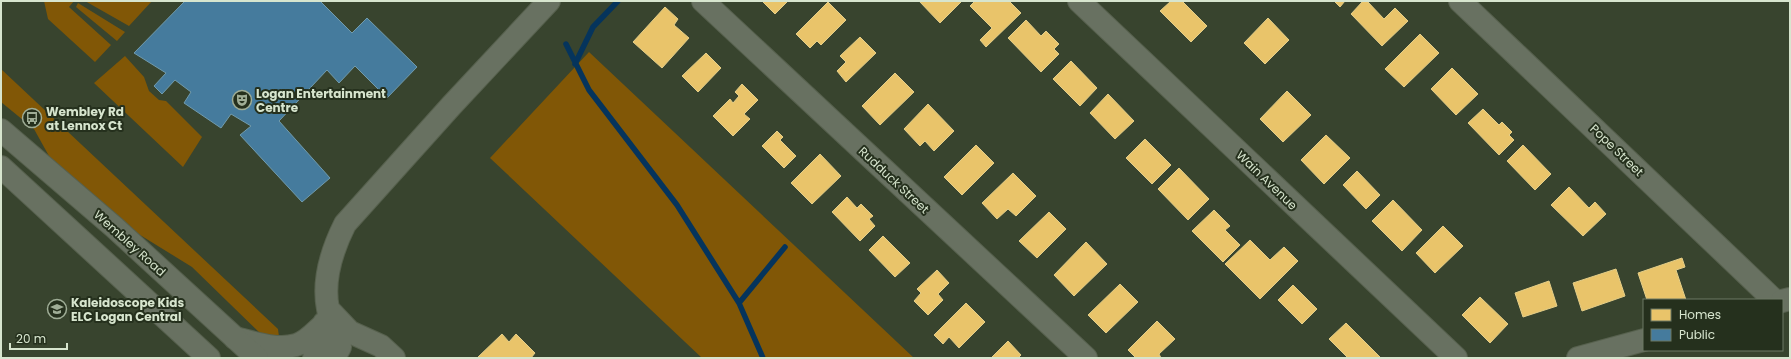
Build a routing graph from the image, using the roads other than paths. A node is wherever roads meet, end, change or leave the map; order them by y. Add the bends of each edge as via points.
1 (549, 1) edge
2 (702, 1) edge
3 (1079, 1) edge
4 (1460, 1) edge
5 (1, 130) edge
6 (1, 167) edge
7 (1773, 299) edge
8 (325, 317) junction
9 (235, 338) junction
10 (1643, 340) edge
11 (338, 354) edge
12 (209, 358) edge
13 (257, 358) edge
14 (314, 358) edge
15 (394, 358) edge
16 (1086, 358) edge
17 (1456, 358) edge
18 (1578, 358) edge

1 - 8 street via 345,224 333,247 328,270
2 - 16 street, Rudduck Street
3 - 17 street, Wain Avenue
4 - 7 street, Pope Street
5 - 9 street, Wembley Road via 114,227
6 - 12 street
8 - 9 street via 306,340 291,346
8 - 11 street
8 - 14 street
8 - 15 street via 381,346
9 - 13 street, Wembley Road
10 - 18 street

